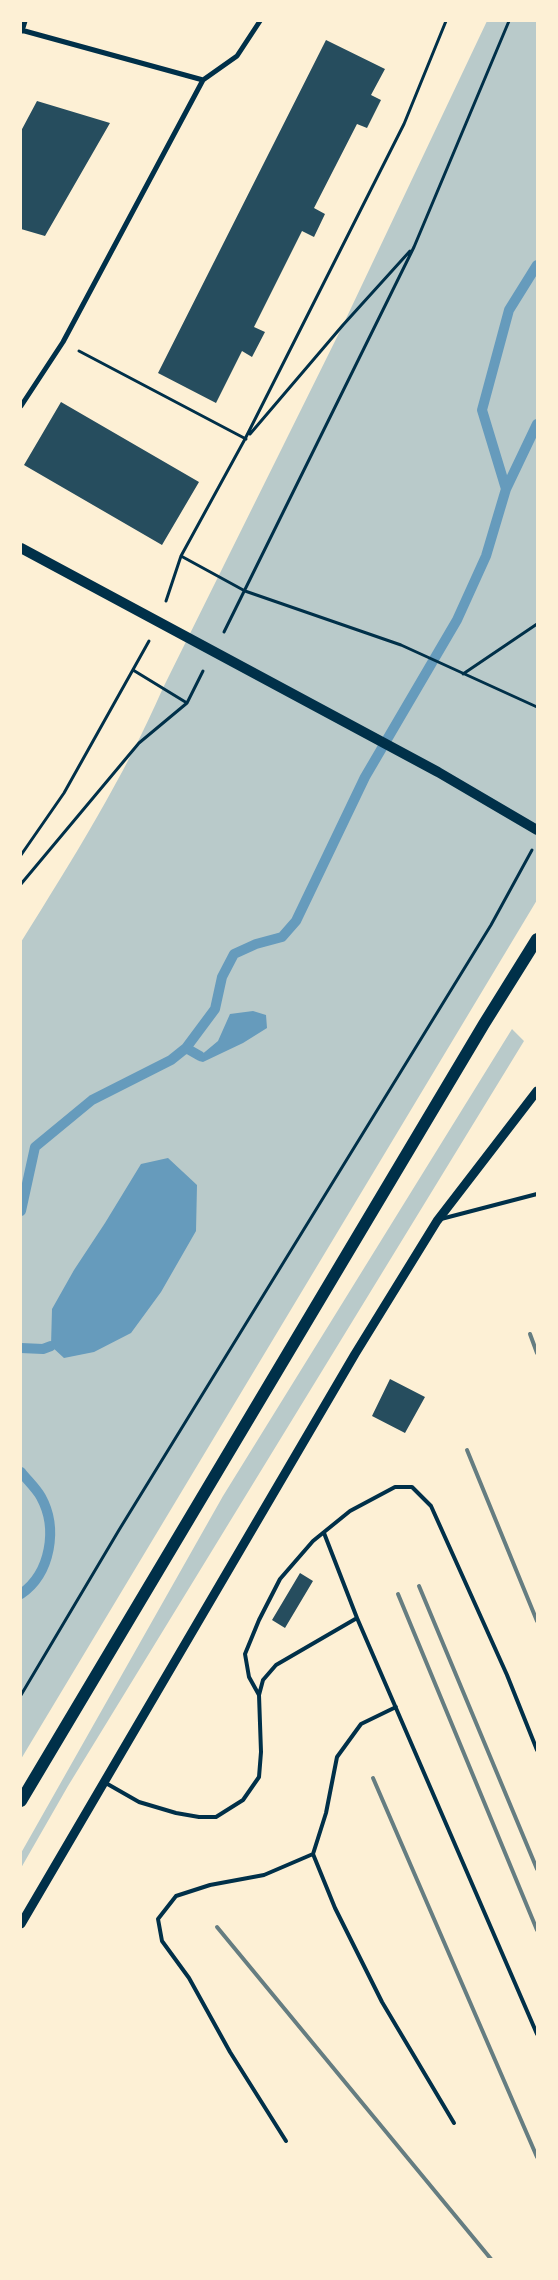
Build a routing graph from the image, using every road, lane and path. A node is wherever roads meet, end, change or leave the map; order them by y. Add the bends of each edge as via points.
1 (25, 21) edge
2 (260, 21) edge
3 (446, 21) edge
4 (508, 23) edge
5 (22, 30) edge
6 (203, 80) junction
7 (414, 247) junction
8 (63, 342) junction
9 (21, 406) edge
10 (246, 439) junction
11 (21, 548) edge
12 (181, 556) junction
13 (245, 591) junction
14 (159, 621) junction
15 (537, 624) edge
16 (133, 670) junction
17 (463, 674) junction
18 (537, 707) edge
19 (537, 830) edge
20 (532, 849) dead end
21 (21, 855) edge
22 (21, 884) edge
23 (537, 940) edge
24 (537, 1091) edge
25 (537, 1194) edge
26 (437, 1221) junction
27 (324, 1533) junction
28 (357, 1618) junction
29 (21, 1695) edge
30 (259, 1695) junction
31 (396, 1707) junction
32 (537, 1750) edge
33 (104, 1782) junction
34 (21, 1801) edge
35 (313, 1854) junction
36 (21, 1924) edge
37 (537, 2034) edge
38 (454, 2123) dead end
39 (286, 2141) dead end

1 - 5 street
2 - 6 street via 237,56
3 - 10 path via 404,124
4 - 7 path
5 - 6 street
6 - 8 street
7 - 10 path
7 - 13 path
8 - 9 street
8 - 10 path
10 - 12 path
11 - 14 main road
12 - 13 path
12 - 14 path
13 - 17 path via 401,645
14 - 16 path
14 - 19 main road via 438,772
15 - 17 path
16 - 21 path via 64,793
16 - 22 path via 187,703 139,743
17 - 18 path
20 - 29 path via 491,925
23 - 34 main road via 478,1032
24 - 26 street
25 - 26 lane
26 - 33 street via 355,1354
27 - 28 lane
27 - 30 lane via 280,1579 245,1654 249,1676
27 - 32 lane via 350,1511 395,1487 412,1487 431,1506
28 - 30 lane via 276,1665 263,1680
28 - 31 lane
30 - 33 lane via 259,1777 243,1800 216,1817 176,1813 139,1802
31 - 35 lane via 361,1724 337,1757 326,1813
31 - 37 lane
33 - 36 street
35 - 38 lane via 335,1908 382,2002
35 - 39 lane via 264,1875 210,1885 176,1896 158,1919 162,1940 189,1978 230,2052

